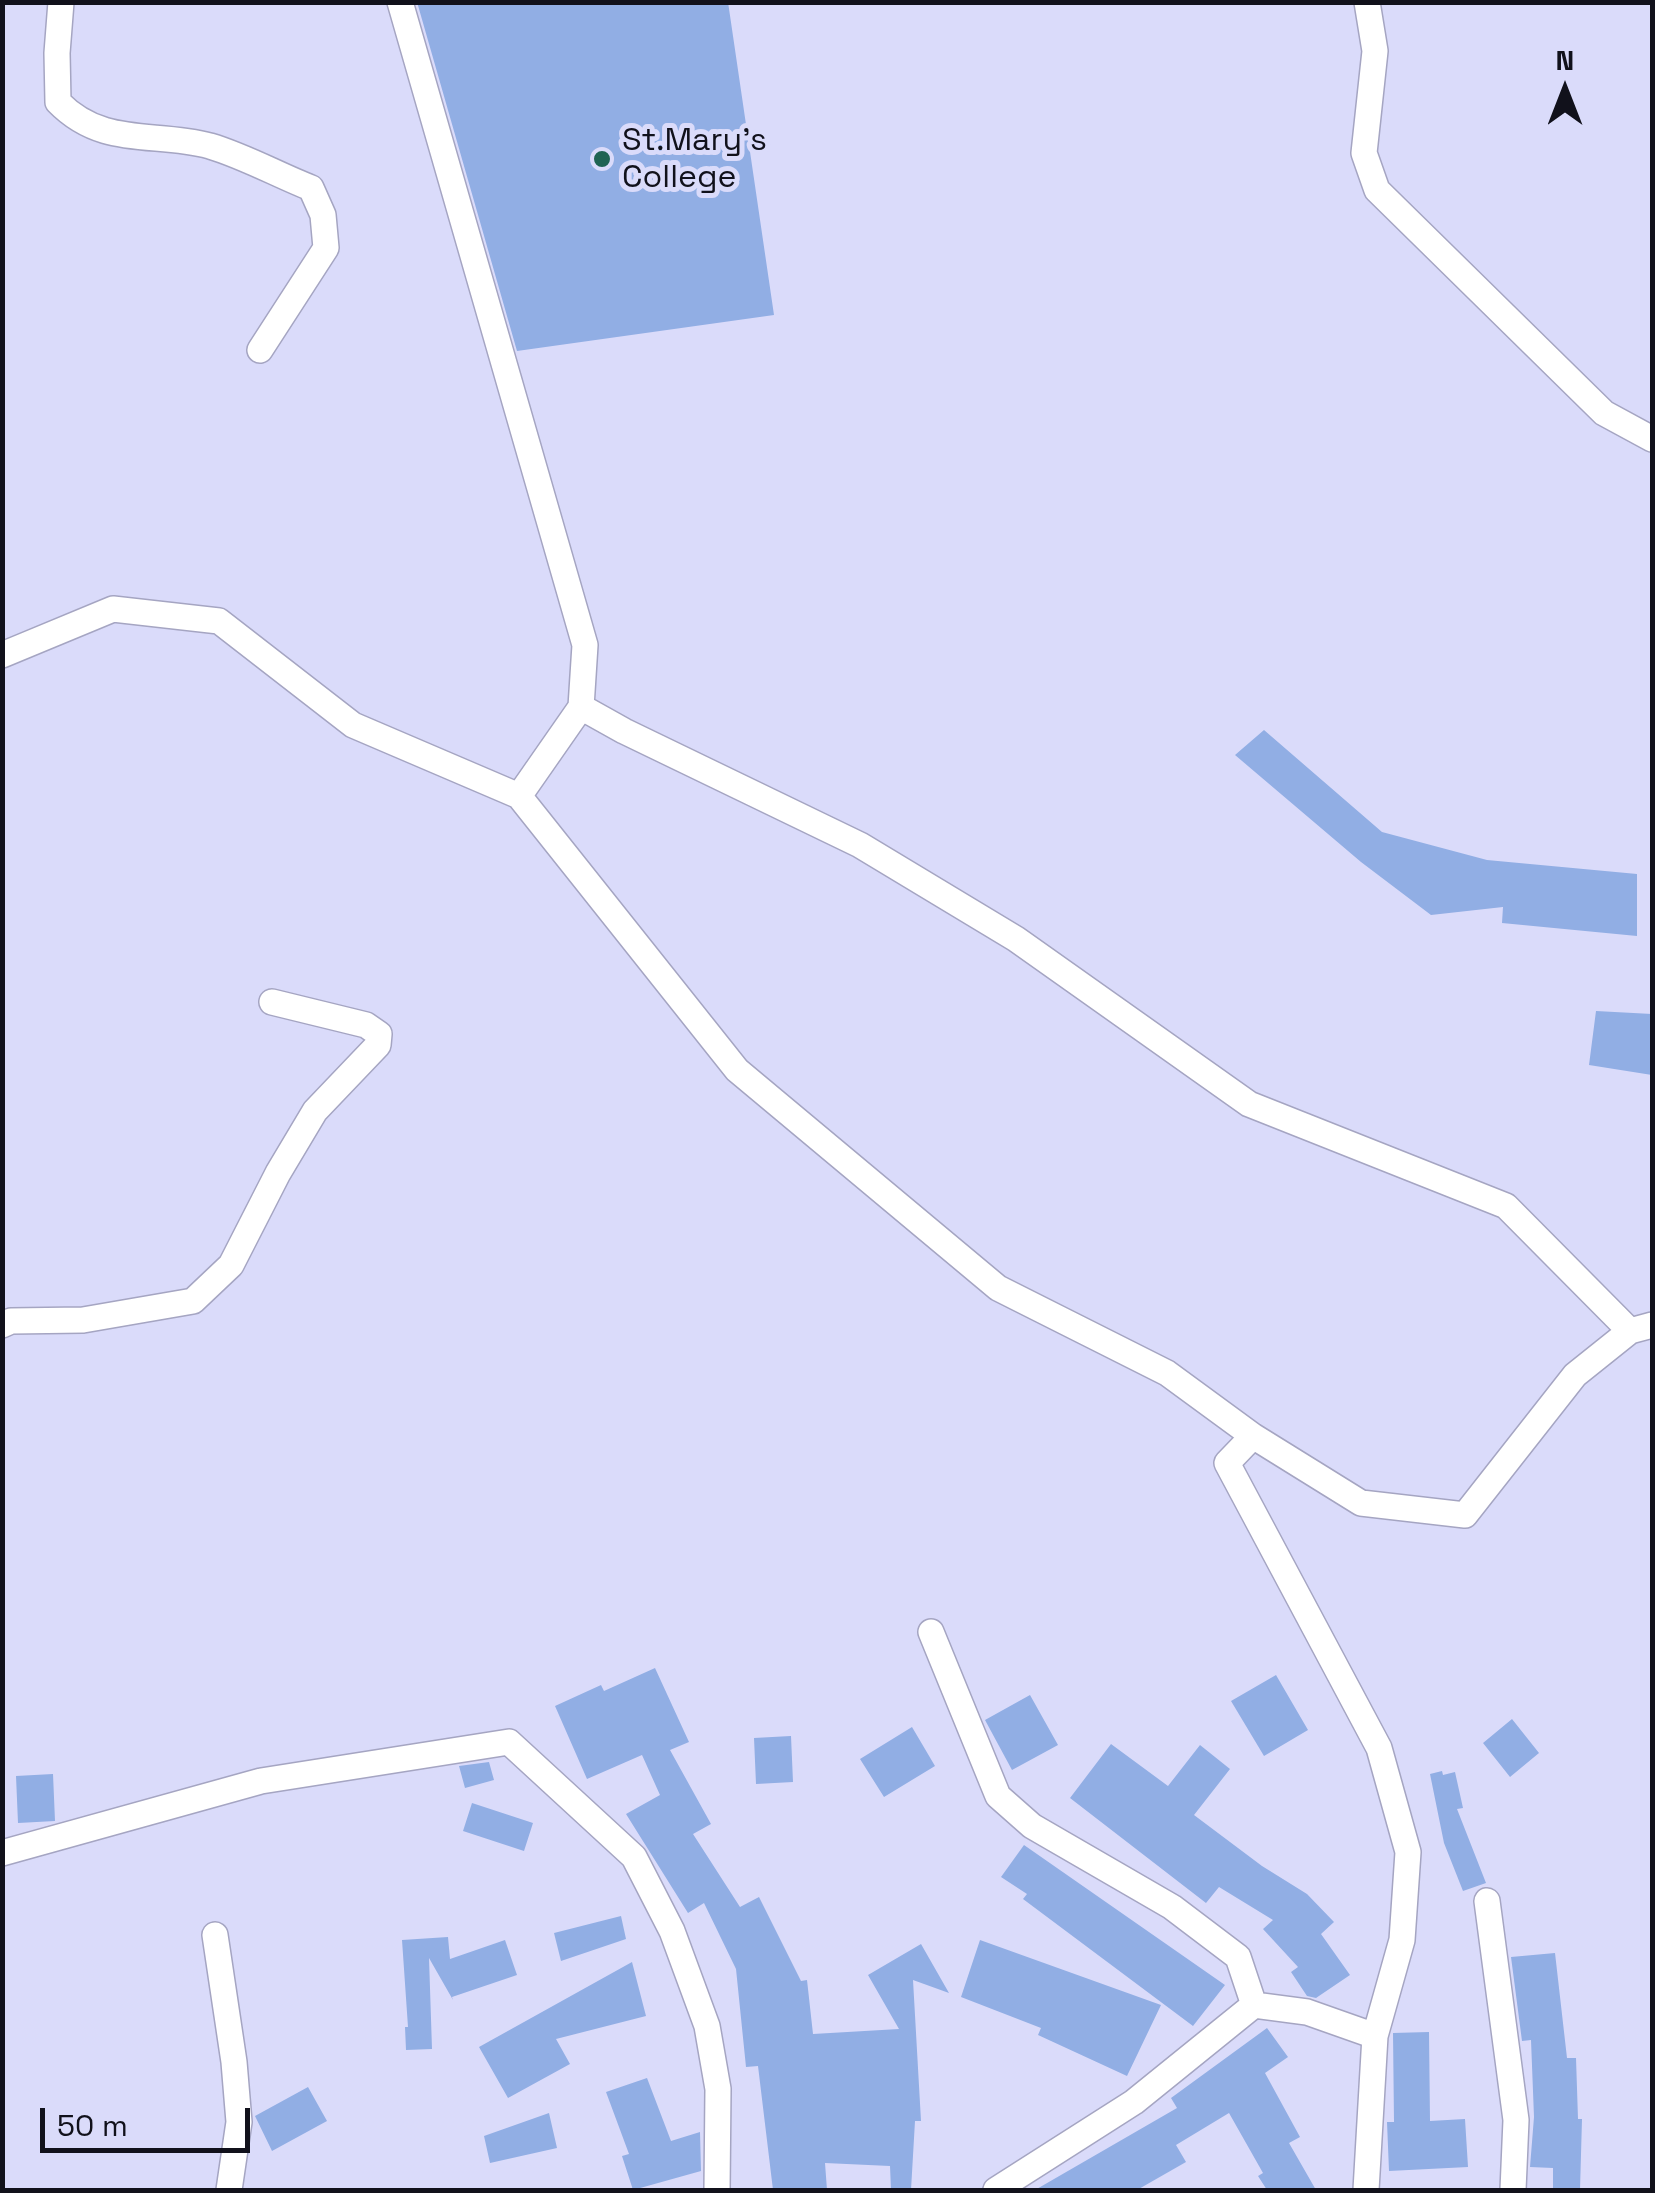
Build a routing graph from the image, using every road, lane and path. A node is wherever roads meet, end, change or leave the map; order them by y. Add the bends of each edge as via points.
1 (61, 2) edge
2 (400, 2) edge
3 (1367, 2) edge
4 (260, 350) dead end
5 (1652, 439) edge
6 (2, 655) edge
7 (582, 707) junction
8 (519, 796) junction
9 (272, 1002) dead end
10 (2, 1325) edge
11 (1641, 1328) edge
12 (1253, 1436) junction
13 (931, 1632) dead end
14 (2, 1853) edge
15 (1487, 1901) dead end
16 (215, 1935) dead end
17 (1254, 2005) junction
18 (1375, 2036) junction
19 (229, 2190) edge
20 (717, 2190) edge
21 (996, 2190) edge
22 (1366, 2190) edge
23 (1514, 2190) edge

1 - 4 street via 58,102 74,118 100,131 210,146 311,188 323,215 326,248
2 - 7 street via 585,646
3 - 5 street via 1375,51 1364,153 1377,190 1604,413
6 - 8 street via 112,609 219,622 353,725
7 - 8 street
7 - 11 street via 875,854 1016,939 1249,1104 1506,1206
8 - 12 street via 737,1070 998,1288 1167,1373
9 - 10 street via 366,1025 379,1034 378,1045 315,1112 231,1266 194,1302
11 - 12 street via 1575,1376 1465,1514 1361,1503
12 - 18 street via 1227,1463 1379,1748 1408,1852 1402,1940
13 - 17 street via 998,1796 1032,1826 1172,1907 1238,1958
14 - 20 street via 261,1781 510,1742 634,1857 672,1931 707,2026 718,2089
15 - 23 street via 1516,2120
16 - 19 street via 239,2122
17 - 18 street via 1307,2012
17 - 21 street via 1134,2102
18 - 22 street

